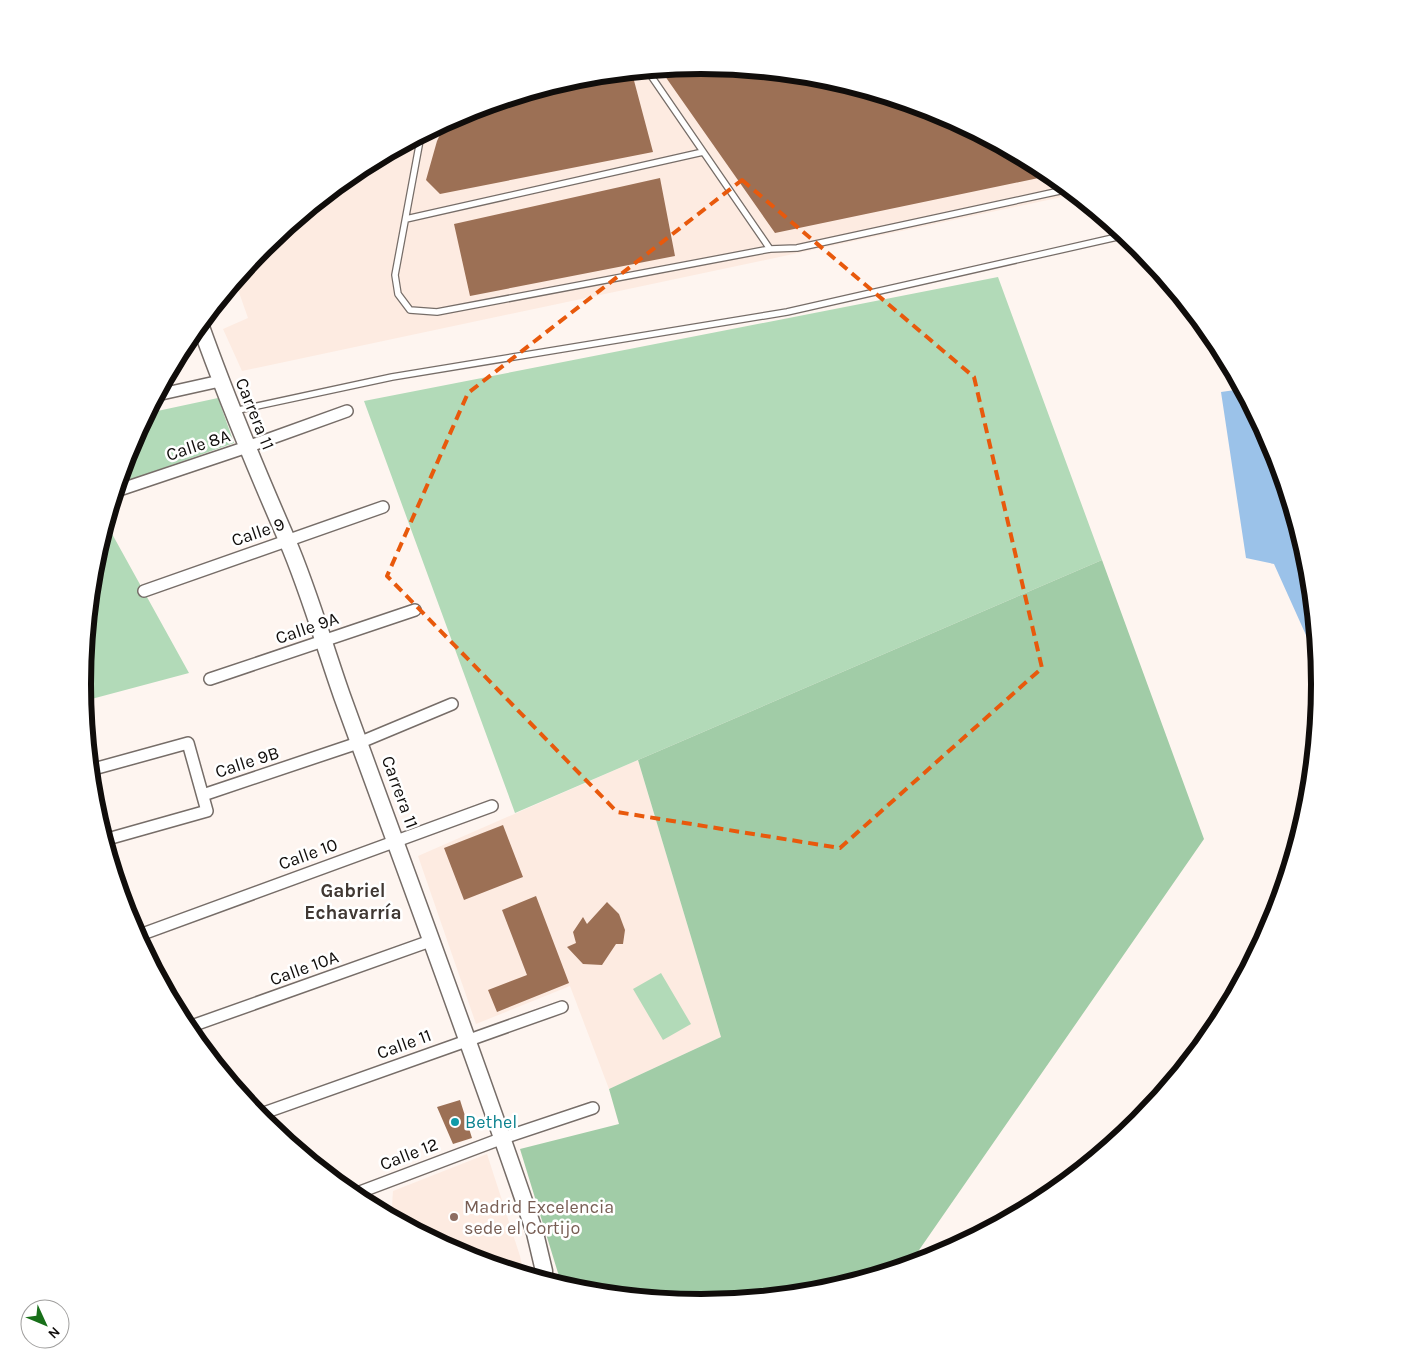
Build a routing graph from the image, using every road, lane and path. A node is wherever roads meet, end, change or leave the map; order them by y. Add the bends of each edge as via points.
1 (651, 76) edge
2 (420, 143) edge
3 (703, 152) junction
4 (1060, 191) edge
5 (406, 219) junction
6 (1117, 237) edge
7 (770, 249) junction
8 (203, 333) edge
9 (220, 381) junction
10 (165, 393) edge
11 (234, 411) junction
12 (347, 411) dead end
13 (247, 448) junction
14 (123, 489) edge
15 (383, 507) dead end
16 (287, 540) junction
17 (144, 591) dead end
18 (415, 610) dead end
19 (324, 641) junction
20 (210, 680) dead end
21 (452, 704) dead end
22 (361, 742) junction
23 (97, 768) edge
24 (203, 795) junction
25 (492, 806) dead end
26 (111, 838) edge
27 (396, 840) junction
28 (144, 933) edge
29 (433, 940) junction
30 (562, 1007) dead end
31 (195, 1025) edge
32 (468, 1040) junction
33 (593, 1108) dead end
34 (266, 1112) edge
35 (503, 1138) junction
36 (361, 1191) edge
37 (544, 1274) edge

1 - 3 lane
2 - 5 lane
3 - 5 lane
3 - 7 lane
4 - 7 lane via 797,248
5 - 7 lane via 395,275 398,294 410,310 436,312
6 - 11 lane via 787,312 392,377
8 - 9 street, Carrera 11
9 - 10 street
9 - 11 street, Carrera 11
11 - 13 street, Carrera 11
12 - 13 street, Calle 8A
13 - 14 street, Calle 8A
13 - 16 street, Carrera 11
15 - 16 street, Calle 9
16 - 17 street, Calle 9
16 - 19 street, Carrera 11
18 - 19 street, Calle 9A
19 - 20 street, Calle 9A
19 - 22 street, Carrera 11
21 - 22 street, Calle 9B
22 - 24 street, Calle 9B
22 - 27 street, Carrera 11
23 - 24 street via 188,743
24 - 26 street, Calle 9B via 207,811
25 - 27 street, Calle 10
27 - 28 street, Calle 10
27 - 29 street, Carrera 11
29 - 31 street, Calle 10A
29 - 32 street, Carrera 11
30 - 32 street, Calle 11
32 - 34 street, Calle 11
32 - 35 street, Carrera 11
33 - 35 street, Calle 12
35 - 36 street, Calle 12
35 - 37 street, Carrera 11 via 535,1233

